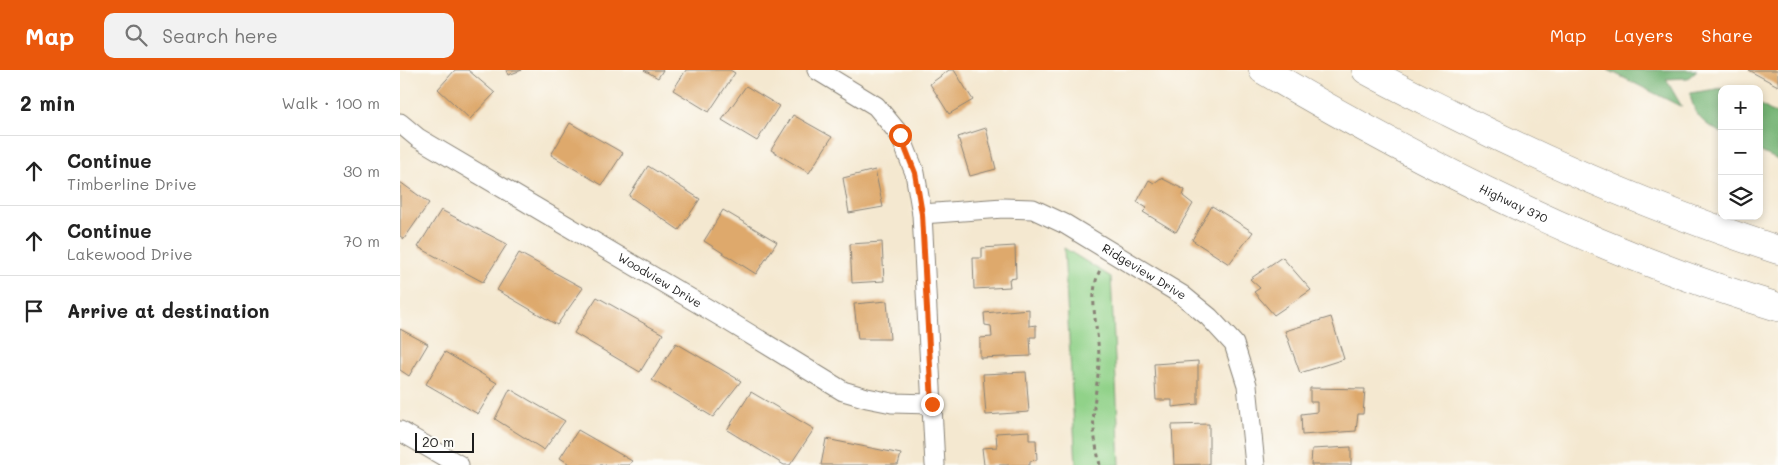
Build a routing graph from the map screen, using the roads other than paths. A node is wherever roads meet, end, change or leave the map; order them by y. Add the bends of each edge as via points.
1 (817, 70) edge
2 (1263, 70) edge
3 (1366, 70) edge
4 (400, 123) edge
5 (922, 214) junction
6 (1778, 250) edge
7 (1778, 307) edge
8 (932, 404) junction
9 (400, 431) edge
10 (459, 465) edge
11 (935, 465) edge
12 (1254, 465) edge

1 - 5 street via 876,106 900,135 915,173
2 - 7 highway, Highway 370 via 1412,154 1540,216 1656,264
3 - 6 highway via 1563,168 1651,206
4 - 8 street, Woodview Drive via 418,138 843,391 892,403
5 - 8 street
5 - 12 street, Ridgeview Drive via 1033,209 1065,224 1182,296 1234,344 1247,385
8 - 11 street
9 - 10 street

